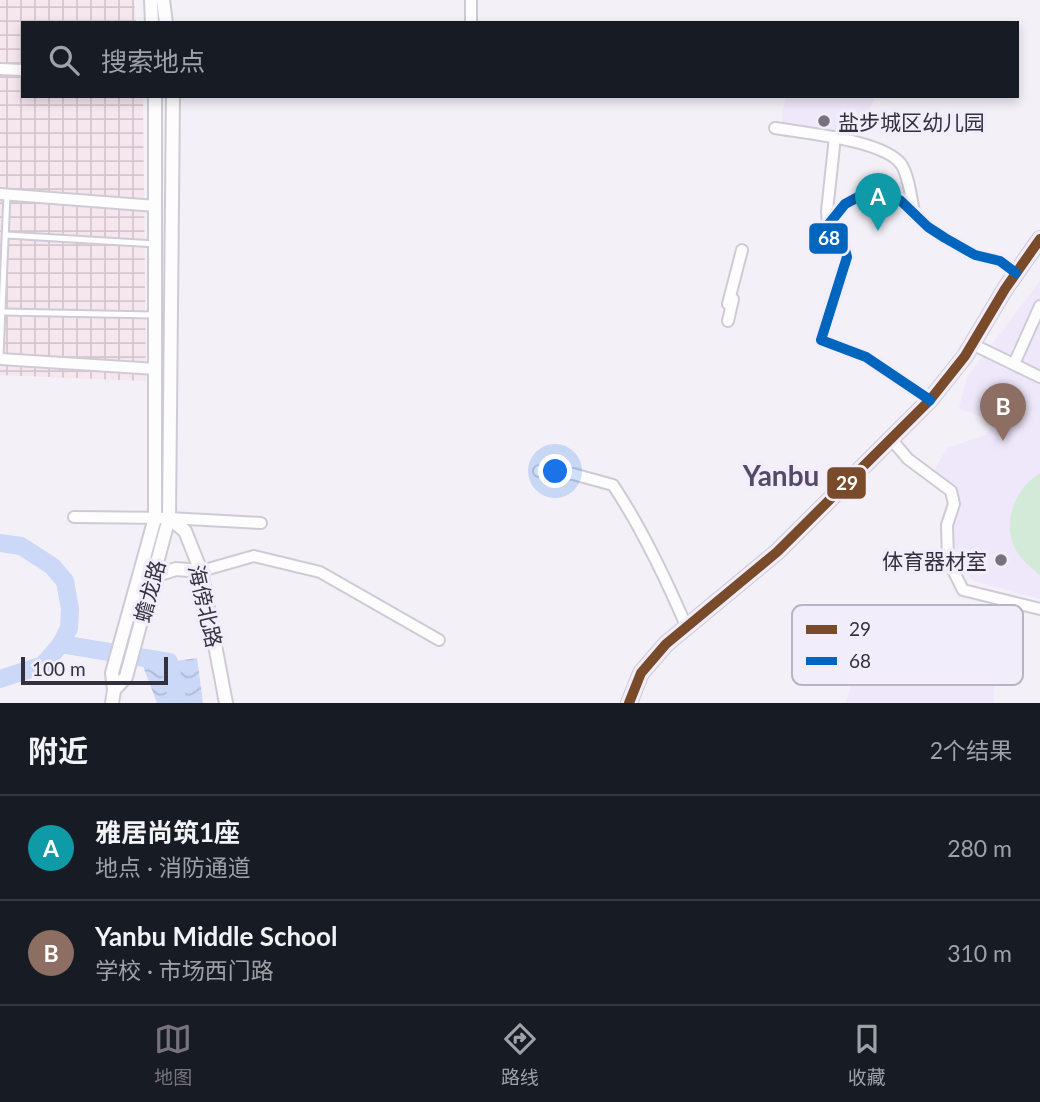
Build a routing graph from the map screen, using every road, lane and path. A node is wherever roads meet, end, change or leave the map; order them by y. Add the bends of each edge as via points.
1 (150, 0) edge
2 (163, 0) edge
3 (471, 0) edge
4 (152, 21) edge
5 (166, 21) edge
6 (471, 21) edge
7 (0, 69) edge
8 (21, 70) edge
9 (155, 98) edge
10 (173, 98) edge
11 (775, 128) dead end
12 (835, 137) junction
13 (4, 195) edge
14 (156, 206) junction
15 (171, 206) junction
16 (914, 212) junction
17 (828, 225) junction
18 (6, 235) junction
19 (1040, 239) edge
20 (156, 244) junction
21 (742, 250) dead end
22 (1016, 273) junction
23 (735, 283) junction
24 (729, 304) dead end
25 (1040, 306) edge
26 (3, 312) junction
27 (156, 315) junction
28 (170, 315) junction
29 (728, 321) dead end
30 (972, 344) junction
31 (0, 357) edge
32 (1014, 364) junction
33 (156, 369) junction
34 (170, 370) junction
35 (1040, 377) edge
36 (930, 400) junction
37 (891, 439) junction
38 (539, 471) dead end
39 (74, 517) dead end
40 (169, 517) junction
41 (155, 518) junction
42 (261, 523) dead end
43 (201, 571) junction
44 (151, 577) junction
45 (1040, 608) edge
46 (687, 628) junction
47 (439, 640) dead end
48 (113, 697) edge
49 (226, 703) edge
50 (629, 703) edge

1 - 4 street
2 - 5 street
3 - 6 street
7 - 8 street
9 - 14 street, 蟾龙路
10 - 15 street, 蟾龙路
11 - 12 street
12 - 16 street via 877,149 896,160 902,166
12 - 17 street
13 - 14 street
13 - 18 lane
14 - 15 street
14 - 20 street, 蟾龙路
15 - 28 street, 蟾龙路
16 - 17 street via 888,194 873,194 845,204
16 - 22 street via 945,238 975,255 1000,261
17 - 36 street via 826,238 838,242 847,257 821,340 866,357
18 - 20 lane
18 - 26 lane
19 - 22 main road
20 - 27 street, 蟾龙路
21 - 23 street
22 - 30 main road
23 - 24 street
23 - 29 street
25 - 32 street
26 - 27 lane
26 - 31 lane
27 - 28 street
27 - 33 street, 蟾龙路
28 - 34 street, 蟾龙路
30 - 32 street
30 - 36 main road
31 - 33 street
32 - 35 street
33 - 34 street
33 - 41 street, 蟾龙路
34 - 40 street, 蟾龙路
36 - 37 main road
37 - 45 street via 908,459 951,491 954,504 947,525 948,560 963,590
37 - 46 main road via 777,552
38 - 46 street via 613,485
39 - 41 street
40 - 41 street
40 - 42 street
40 - 43 street, 海傍北路 via 185,531
40 - 44 street, 蟾龙路
41 - 48 street, 蟾龙路 via 112,673
43 - 44 street via 177,569
43 - 47 street via 254,556 320,572
43 - 49 street, 海傍北路
44 - 48 street, 蟾龙路 via 126,677
46 - 50 main road via 666,643 641,673

